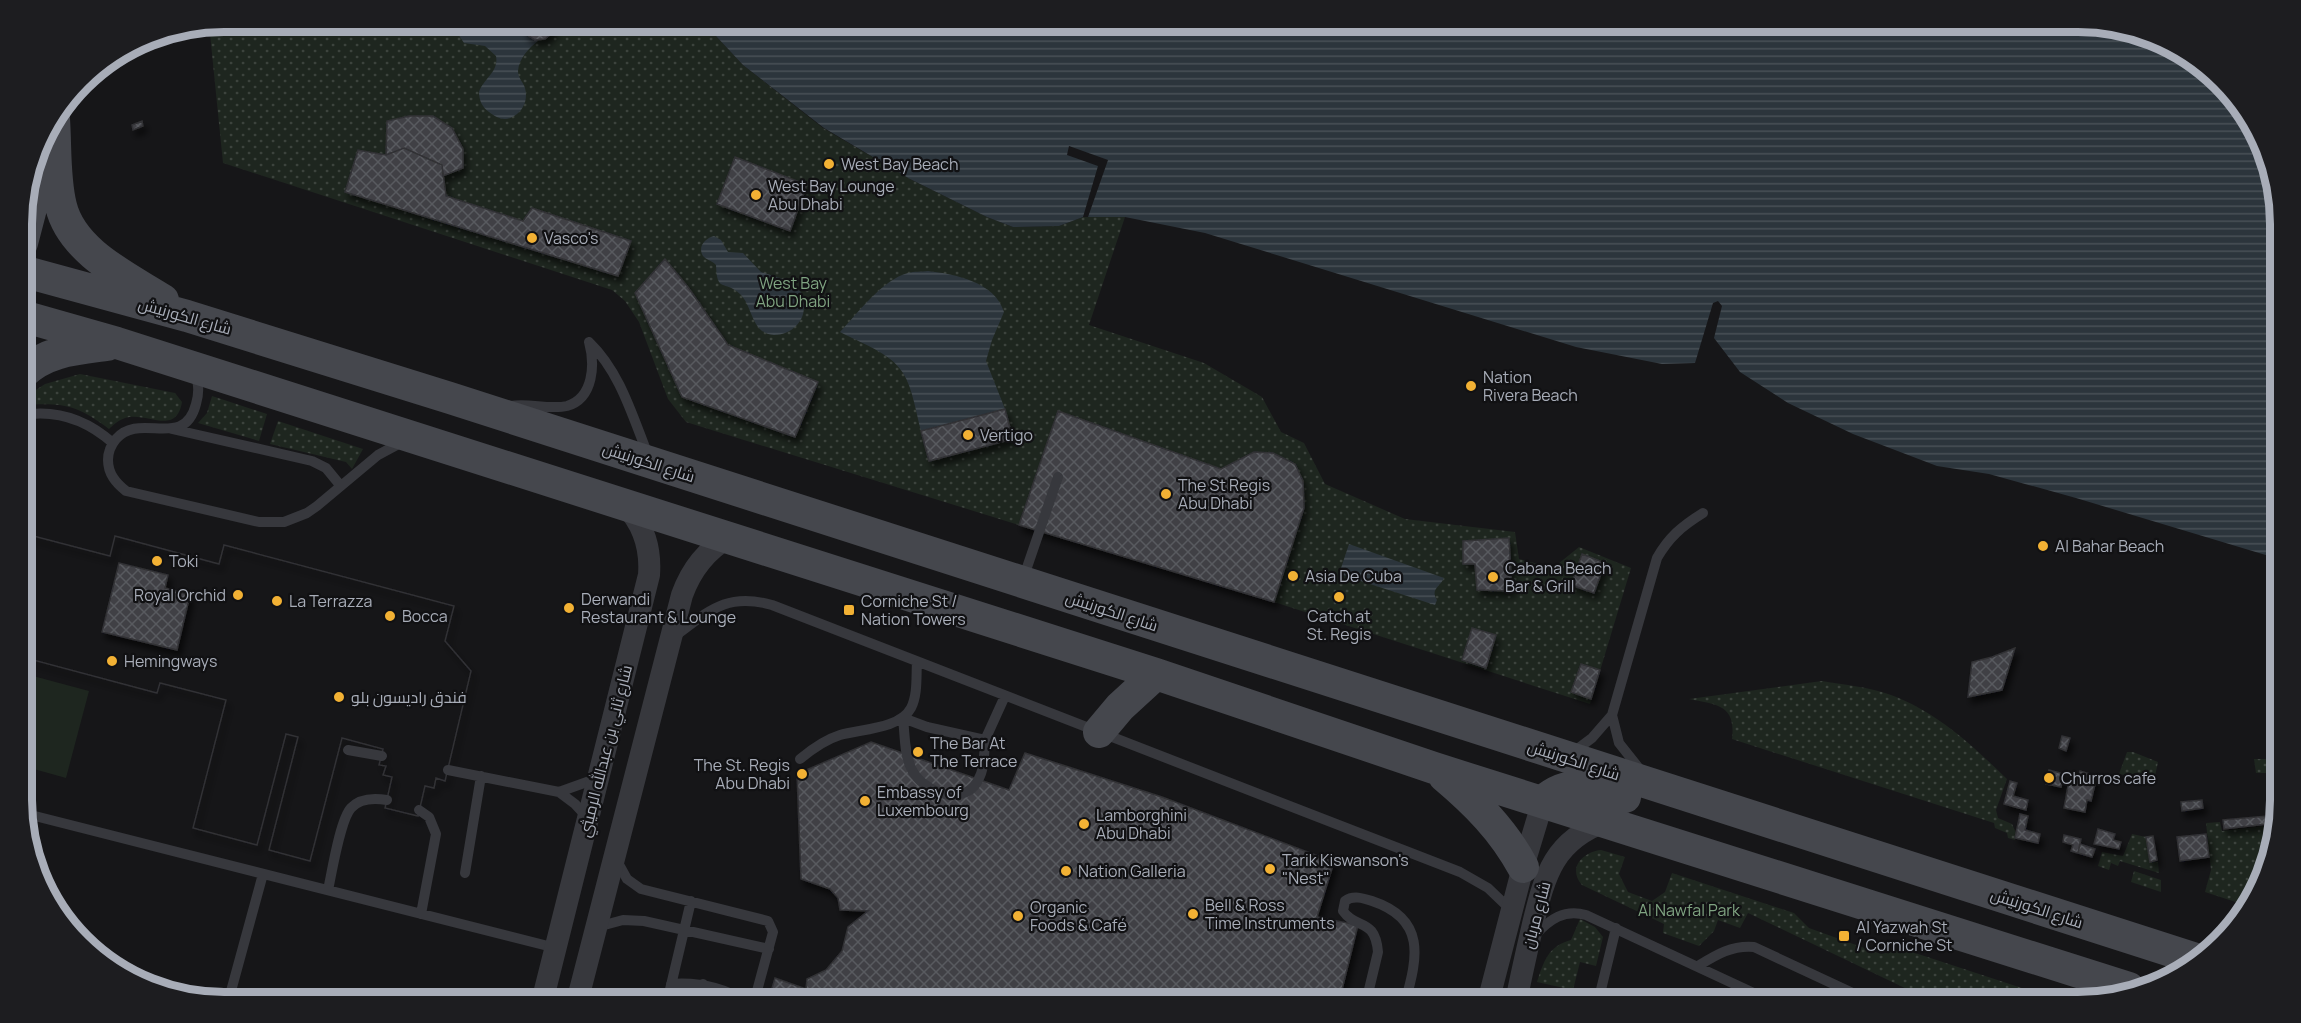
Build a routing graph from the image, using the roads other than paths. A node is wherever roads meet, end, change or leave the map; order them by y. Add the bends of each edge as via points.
1 (55, 130) edge
2 (47, 147) edge
3 (33, 203) edge
4 (32, 274) edge
5 (187, 316) junction
6 (32, 319) edge
7 (117, 343) junction
8 (32, 366) edge
9 (192, 367) junction
10 (489, 411) junction
11 (32, 414) edge
12 (172, 429) junction
13 (412, 436) junction
14 (113, 443) junction
15 (651, 463) junction
16 (1058, 477) dead end
17 (340, 485) junction
18 (625, 504) junction
19 (1703, 513) dead end
20 (729, 537) junction
21 (1022, 582) junction
22 (670, 640) junction
23 (917, 662) junction
24 (1156, 674) junction
25 (1005, 696) junction
26 (1612, 716) junction
27 (903, 718) junction
28 (1100, 732) junction
29 (985, 740) junction
30 (348, 750) dead end
31 (382, 756) dead end
32 (1566, 757) junction
33 (800, 759) dead end
34 (1434, 768) junction
35 (448, 770) dead end
36 (480, 776) junction
37 (598, 778) junction
38 (1655, 786) junction
39 (559, 792) junction
40 (387, 800) dead end
41 (1543, 801) junction
42 (419, 810) dead end
43 (33, 815) edge
44 (588, 819) junction
45 (1607, 821) junction
46 (1871, 855) junction
47 (615, 856) junction
48 (1523, 867) junction
49 (465, 873) dead end
50 (263, 874) junction
51 (328, 890) junction
52 (692, 901) junction
53 (1512, 911) junction
54 (421, 914) junction
55 (597, 927) junction
56 (1616, 928) junction
57 (684, 930) junction
58 (1528, 944) junction
59 (556, 948) junction
60 (769, 949) junction
61 (2188, 956) edge
62 (1698, 966) junction
63 (671, 984) junction
64 (703, 984) junction
65 (2123, 986) edge
66 (1369, 991) edge
67 (1408, 991) edge
68 (1491, 991) edge
69 (1518, 991) edge
70 (1601, 991) edge
71 (1750, 991) edge
72 (1849, 991) edge
73 (231, 992) edge
74 (545, 992) edge
75 (580, 992) edge
76 (669, 992) edge
77 (701, 992) edge
78 (726, 992) edge
79 (757, 992) edge

1 - 5 main road via 58,195 73,234 90,252
2 - 3 main road
4 - 5 main road, شارع الكورنيش
5 - 10 main road, شارع الكورنيش
6 - 7 main road
7 - 8 main road via 53,354
7 - 9 main road
9 - 12 lane via 198,387 195,408 185,423
9 - 13 main road
10 - 15 main road, شارع الكورنيش
10 - 15 lane via 528,404 560,406 579,399 592,374 589,342 619,384
11 - 14 lane via 74,418
12 - 14 lane via 134,428
12 - 17 lane via 312,461 326,468
13 - 17 lane via 378,455
13 - 18 main road
14 - 17 lane via 109,470 126,490 259,522 284,522 302,516
15 - 21 main road, شارع الكورنيش
16 - 21 lane
18 - 20 main road
18 - 37 street, شارع ثاني بن عبدالله الرميثي via 644,532 649,575
19 - 26 lane via 1680,527 1657,558
20 - 22 street via 710,550 693,570
20 - 24 main road
21 - 32 main road, شارع الكورنيش
22 - 23 lane via 721,605 749,600
22 - 47 street
23 - 25 lane
23 - 27 lane via 915,695
24 - 28 main road
24 - 34 main road
25 - 28 lane
25 - 29 lane
26 - 32 lane via 1592,738
26 - 38 lane via 1624,752
27 - 29 lane
27 - 29 lane via 912,770 927,786 946,795 959,796 969,791 981,776
27 - 33 lane via 824,741
28 - 53 lane via 1460,872 1488,888
30 - 31 lane
32 - 38 main road, شارع الكورنيش
34 - 41 main road
34 - 48 main road via 1497,825
35 - 36 lane
36 - 39 lane
36 - 49 lane
37 - 39 lane
37 - 44 street, شارع ثاني بن عبدالله الرميثي
38 - 46 main road, شارع الكورنيش
39 - 44 lane
40 - 51 lane via 357,802 347,813
41 - 45 main road
41 - 46 main road via 1566,787 1587,786 1798,852 1831,858
41 - 48 street, شارع مربان
42 - 54 lane via 429,817 436,834
43 - 50 lane
44 - 59 street, شارع ثاني بن عبدالله الرميثي
45 - 58 street, شارع مربان via 1584,831 1557,856 1542,887
45 - 65 main road
46 - 61 main road, شارع الكورنيش
47 - 52 lane via 622,873 634,885
47 - 55 street
48 - 53 street, شارع مربان
50 - 51 lane
50 - 73 lane
51 - 54 lane
52 - 57 lane
52 - 60 lane via 765,919 773,932
53 - 68 street, شارع مربان
54 - 59 lane
55 - 57 lane via 634,920
55 - 75 street
56 - 58 lane via 1586,915 1569,913 1549,921
56 - 62 lane
56 - 70 lane
57 - 60 lane
57 - 63 lane
58 - 69 street, شارع مربان
59 - 74 street, شارع ثاني بن عبدالله الرميثي
60 - 79 lane
62 - 71 lane
62 - 72 lane via 1727,950 1754,946
63 - 64 lane
63 - 76 lane
64 - 77 lane
64 - 78 lane
66 - 67 lane via 1378,944 1371,930 1343,911 1345,901 1354,897 1393,911 1408,927 1416,961

